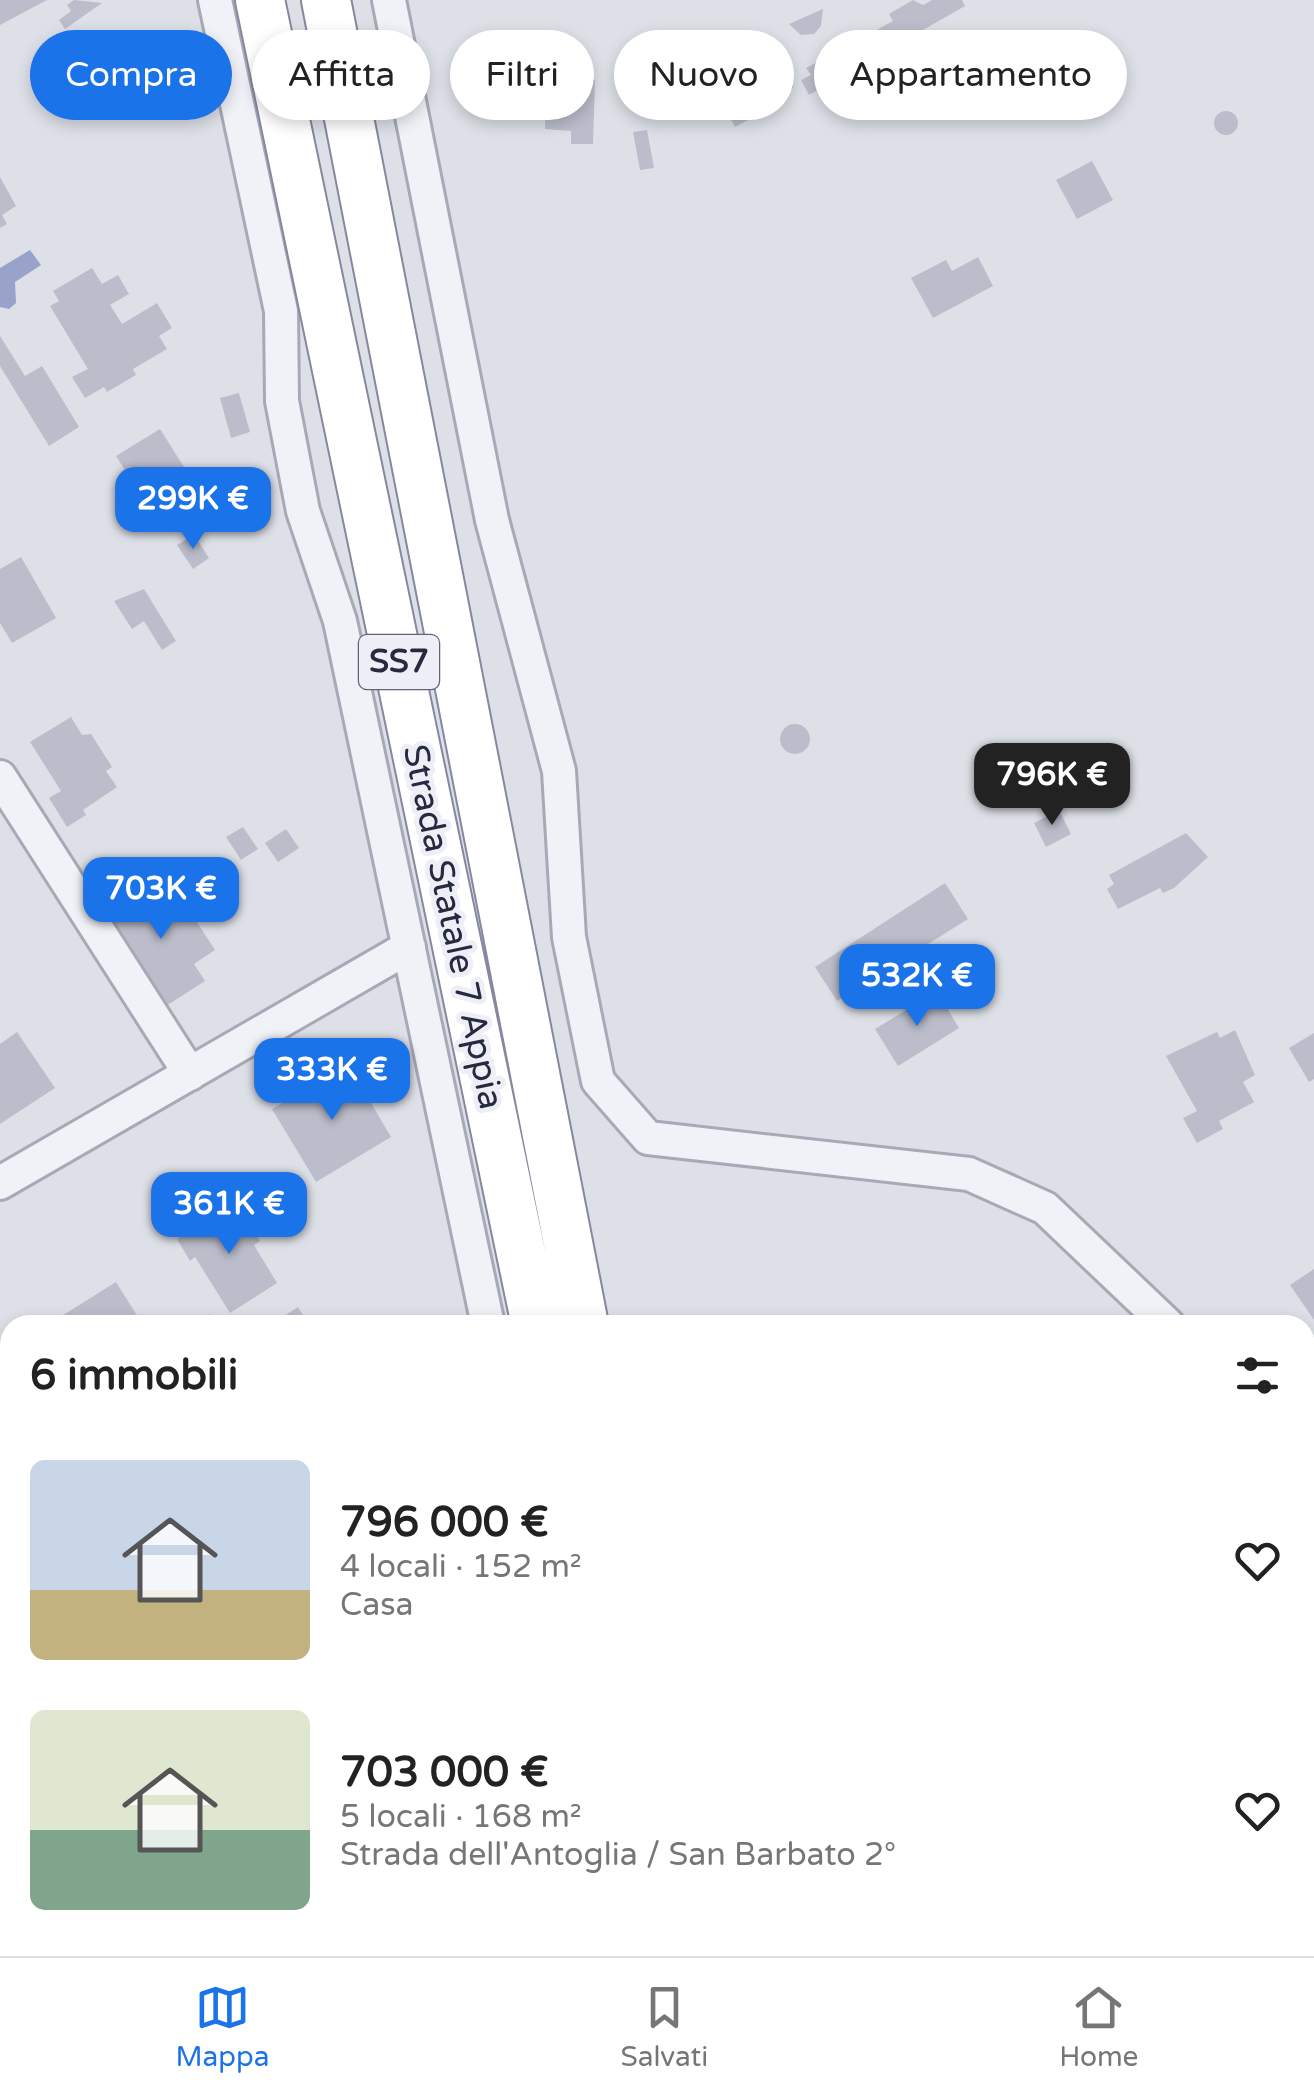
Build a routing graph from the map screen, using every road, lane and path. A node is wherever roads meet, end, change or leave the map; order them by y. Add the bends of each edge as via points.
1 (215, 0) edge
2 (260, 0) edge
3 (326, 0) edge
4 (389, 0) edge
5 (0, 777) edge
6 (409, 947) junction
7 (190, 1074) junction
8 (0, 1183) edge
9 (486, 1315) edge
10 (534, 1315) edge
11 (582, 1315) edge
12 (1157, 1315) edge

1 - 6 street via 280,311 282,401 303,510 340,621
2 - 10 highway, Strada Statale 7 Appia / SS7
3 - 11 highway, Strada Statale 7 Appia / SS7
4 - 12 street via 492,520 559,771 569,938 598,1081 648,1138 969,1174 1045,1208
5 - 7 street
6 - 7 street
6 - 9 street
7 - 8 street

